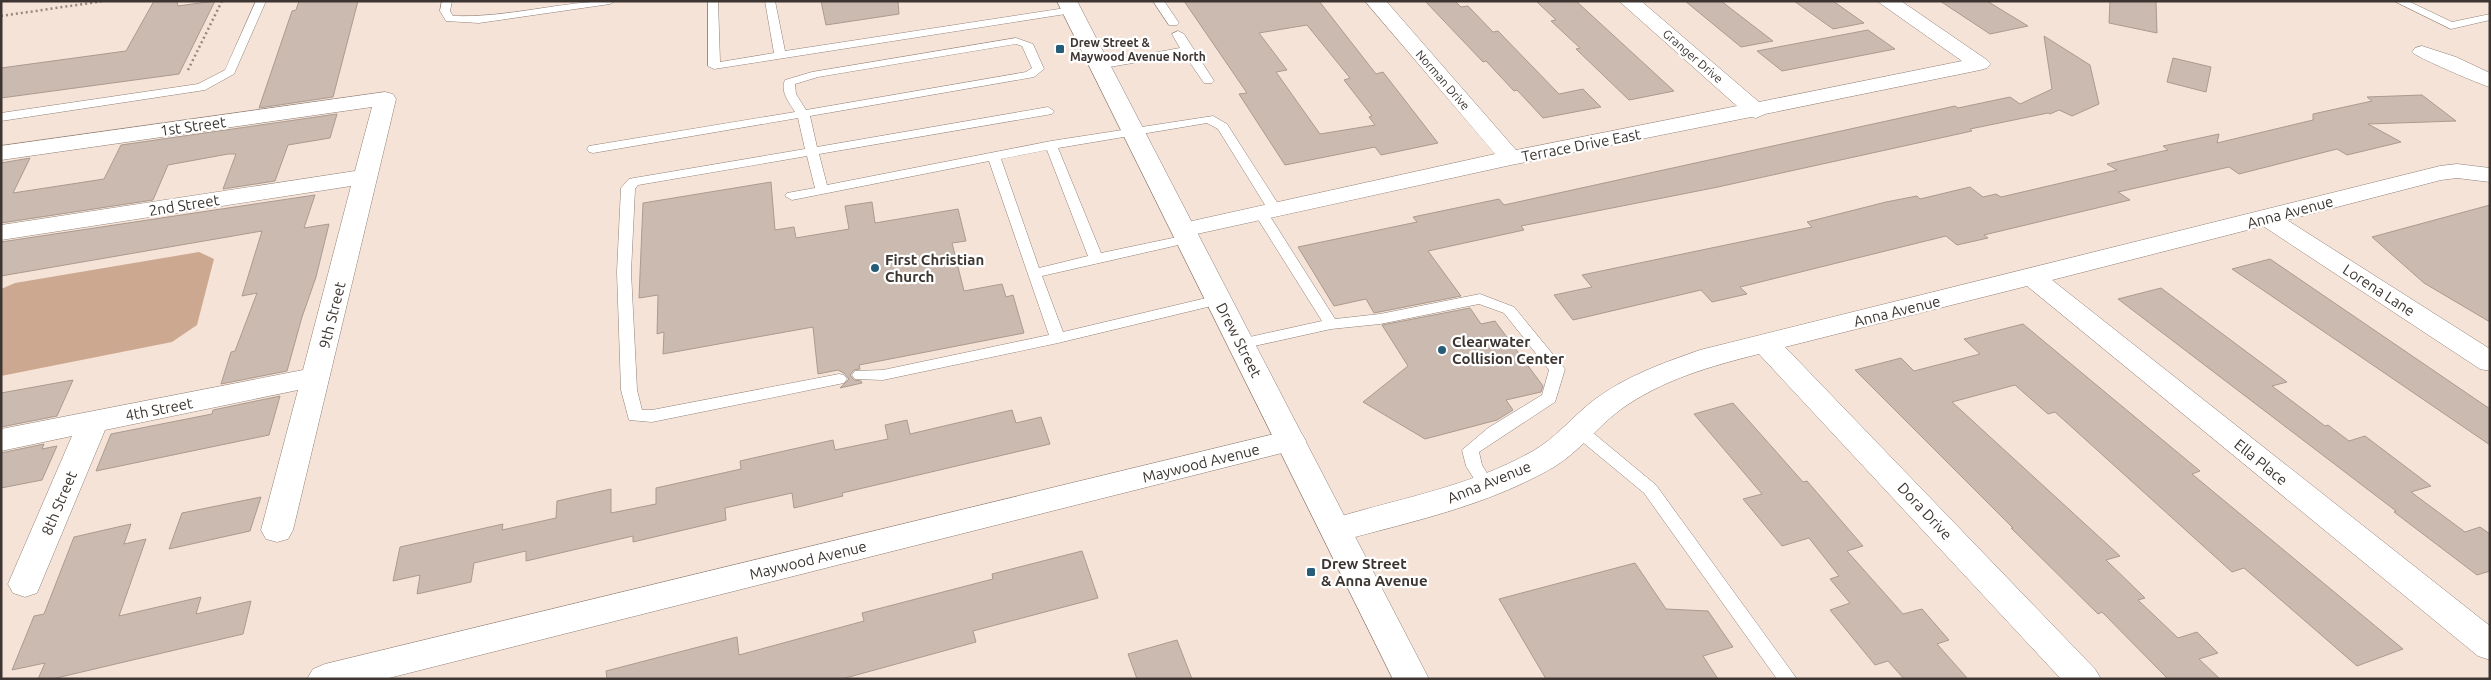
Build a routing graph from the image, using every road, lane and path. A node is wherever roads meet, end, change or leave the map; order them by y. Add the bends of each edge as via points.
1 (104, 1) edge
2 (222, 1) edge
3 (260, 1) edge
4 (447, 1) edge
5 (610, 1) edge
6 (713, 1) edge
7 (770, 1) edge
8 (1158, 1) edge
9 (1374, 1) edge
10 (1629, 1) edge
11 (1888, 1) edge
12 (2404, 2) edge
13 (1069, 6) edge
14 (1, 16) edge
15 (2490, 17) edge
16 (1187, 50) junction
17 (2422, 52) dead end
18 (780, 56) junction
19 (1098, 66) junction
20 (184, 73) dead end
21 (1208, 81) dead end
22 (2490, 81) edge
23 (386, 99) joint
24 (1756, 110) junction
25 (1048, 111) dead end
26 (803, 114) junction
27 (1, 117) edge
28 (1132, 131) junction
29 (1051, 146) junction
30 (593, 149) dead end
31 (813, 149) junction
32 (1, 153) edge
33 (994, 156) junction
34 (1511, 158) junction
35 (367, 176) junction
36 (2490, 176) edge
37 (822, 190) junction
38 (792, 196) dead end
39 (1268, 212) junction
40 (2267, 218) junction
41 (1, 233) edge
42 (1185, 235) junction
43 (1096, 258) junction
44 (1034, 274) junction
45 (2032, 277) junction
46 (1219, 300) junction
47 (1331, 324) junction
48 (1058, 338) junction
49 (1241, 344) junction
50 (1766, 344) junction
51 (2490, 362) edge
52 (860, 375) dead end
53 (316, 378) junction
54 (839, 379) dead end
55 (93, 422) junction
56 (1580, 431) junction
57 (1, 440) edge
58 (1291, 441) junction
59 (1487, 486) junction
60 (276, 530) dead end
61 (1336, 530) junction
62 (25, 584) dead end
63 (2490, 646) edge
64 (324, 679) edge
65 (1411, 679) edge
66 (1788, 679) edge
67 (2083, 679) edge

1 - 14 path
2 - 20 path via 192,66
3 - 27 lane via 230,72 202,86
4 - 5 lane via 445,11 450,19 479,20
6 - 18 lane via 714,66
7 - 18 lane
8 - 16 lane
9 - 34 street, Norman Drive
10 - 24 street, Granger Drive
11 - 24 street, Terrace Drive East via 1980,64
12 - 15 lane via 2451,26
13 - 18 lane
13 - 19 street, Drew Street
16 - 19 lane
16 - 21 lane
17 - 22 street
19 - 28 street, Drew Street
23 - 32 street, 1st Street
23 - 35 street, 9th Street
24 - 34 street, Terrace Drive East
25 - 31 lane via 837,148
26 - 26 lane via 790,94 789,82 816,74 1016,41 1026,44 1038,69 1030,75
26 - 30 lane
26 - 31 lane
28 - 29 lane
28 - 39 lane via 1214,121 1223,127
28 - 42 street, Drew Street
29 - 33 lane
29 - 43 lane
31 - 37 lane
31 - 54 lane via 634,182 628,188 624,272 629,390 635,416 652,416
33 - 37 lane
33 - 44 lane
34 - 39 street, Terrace Drive East
35 - 41 street, 2nd Street
35 - 53 street, 9th Street
36 - 40 street, Anna Avenue via 2457,171 2440,173
37 - 38 lane
39 - 42 street, Terrace Drive East
39 - 47 lane
40 - 45 street, Anna Avenue
40 - 51 street, Lorena Lane
42 - 43 lane
42 - 46 street, Drew Street
43 - 44 lane
44 - 48 lane
45 - 50 street, Anna Avenue
45 - 63 street, Ella Place
46 - 48 lane
46 - 49 street, Drew Street
47 - 49 lane
47 - 59 lane via 1380,319 1480,299 1509,310 1557,369 1549,398 1470,450 1474,466
48 - 52 lane via 883,375
49 - 58 street, Drew Street
50 - 56 street, Anna Avenue via 1710,357 1663,373 1610,403
50 - 67 street, Dora Drive
53 - 55 street, 4th Street
53 - 60 street, 9th Street
55 - 57 street, 4th Street
55 - 62 street, 8th Street
56 - 59 street, Anna Avenue via 1547,458
56 - 66 lane via 1650,489
58 - 61 street, Drew Street
58 - 64 street, Maywood Avenue
59 - 61 street, Anna Avenue via 1463,496
61 - 65 street, Drew Street

